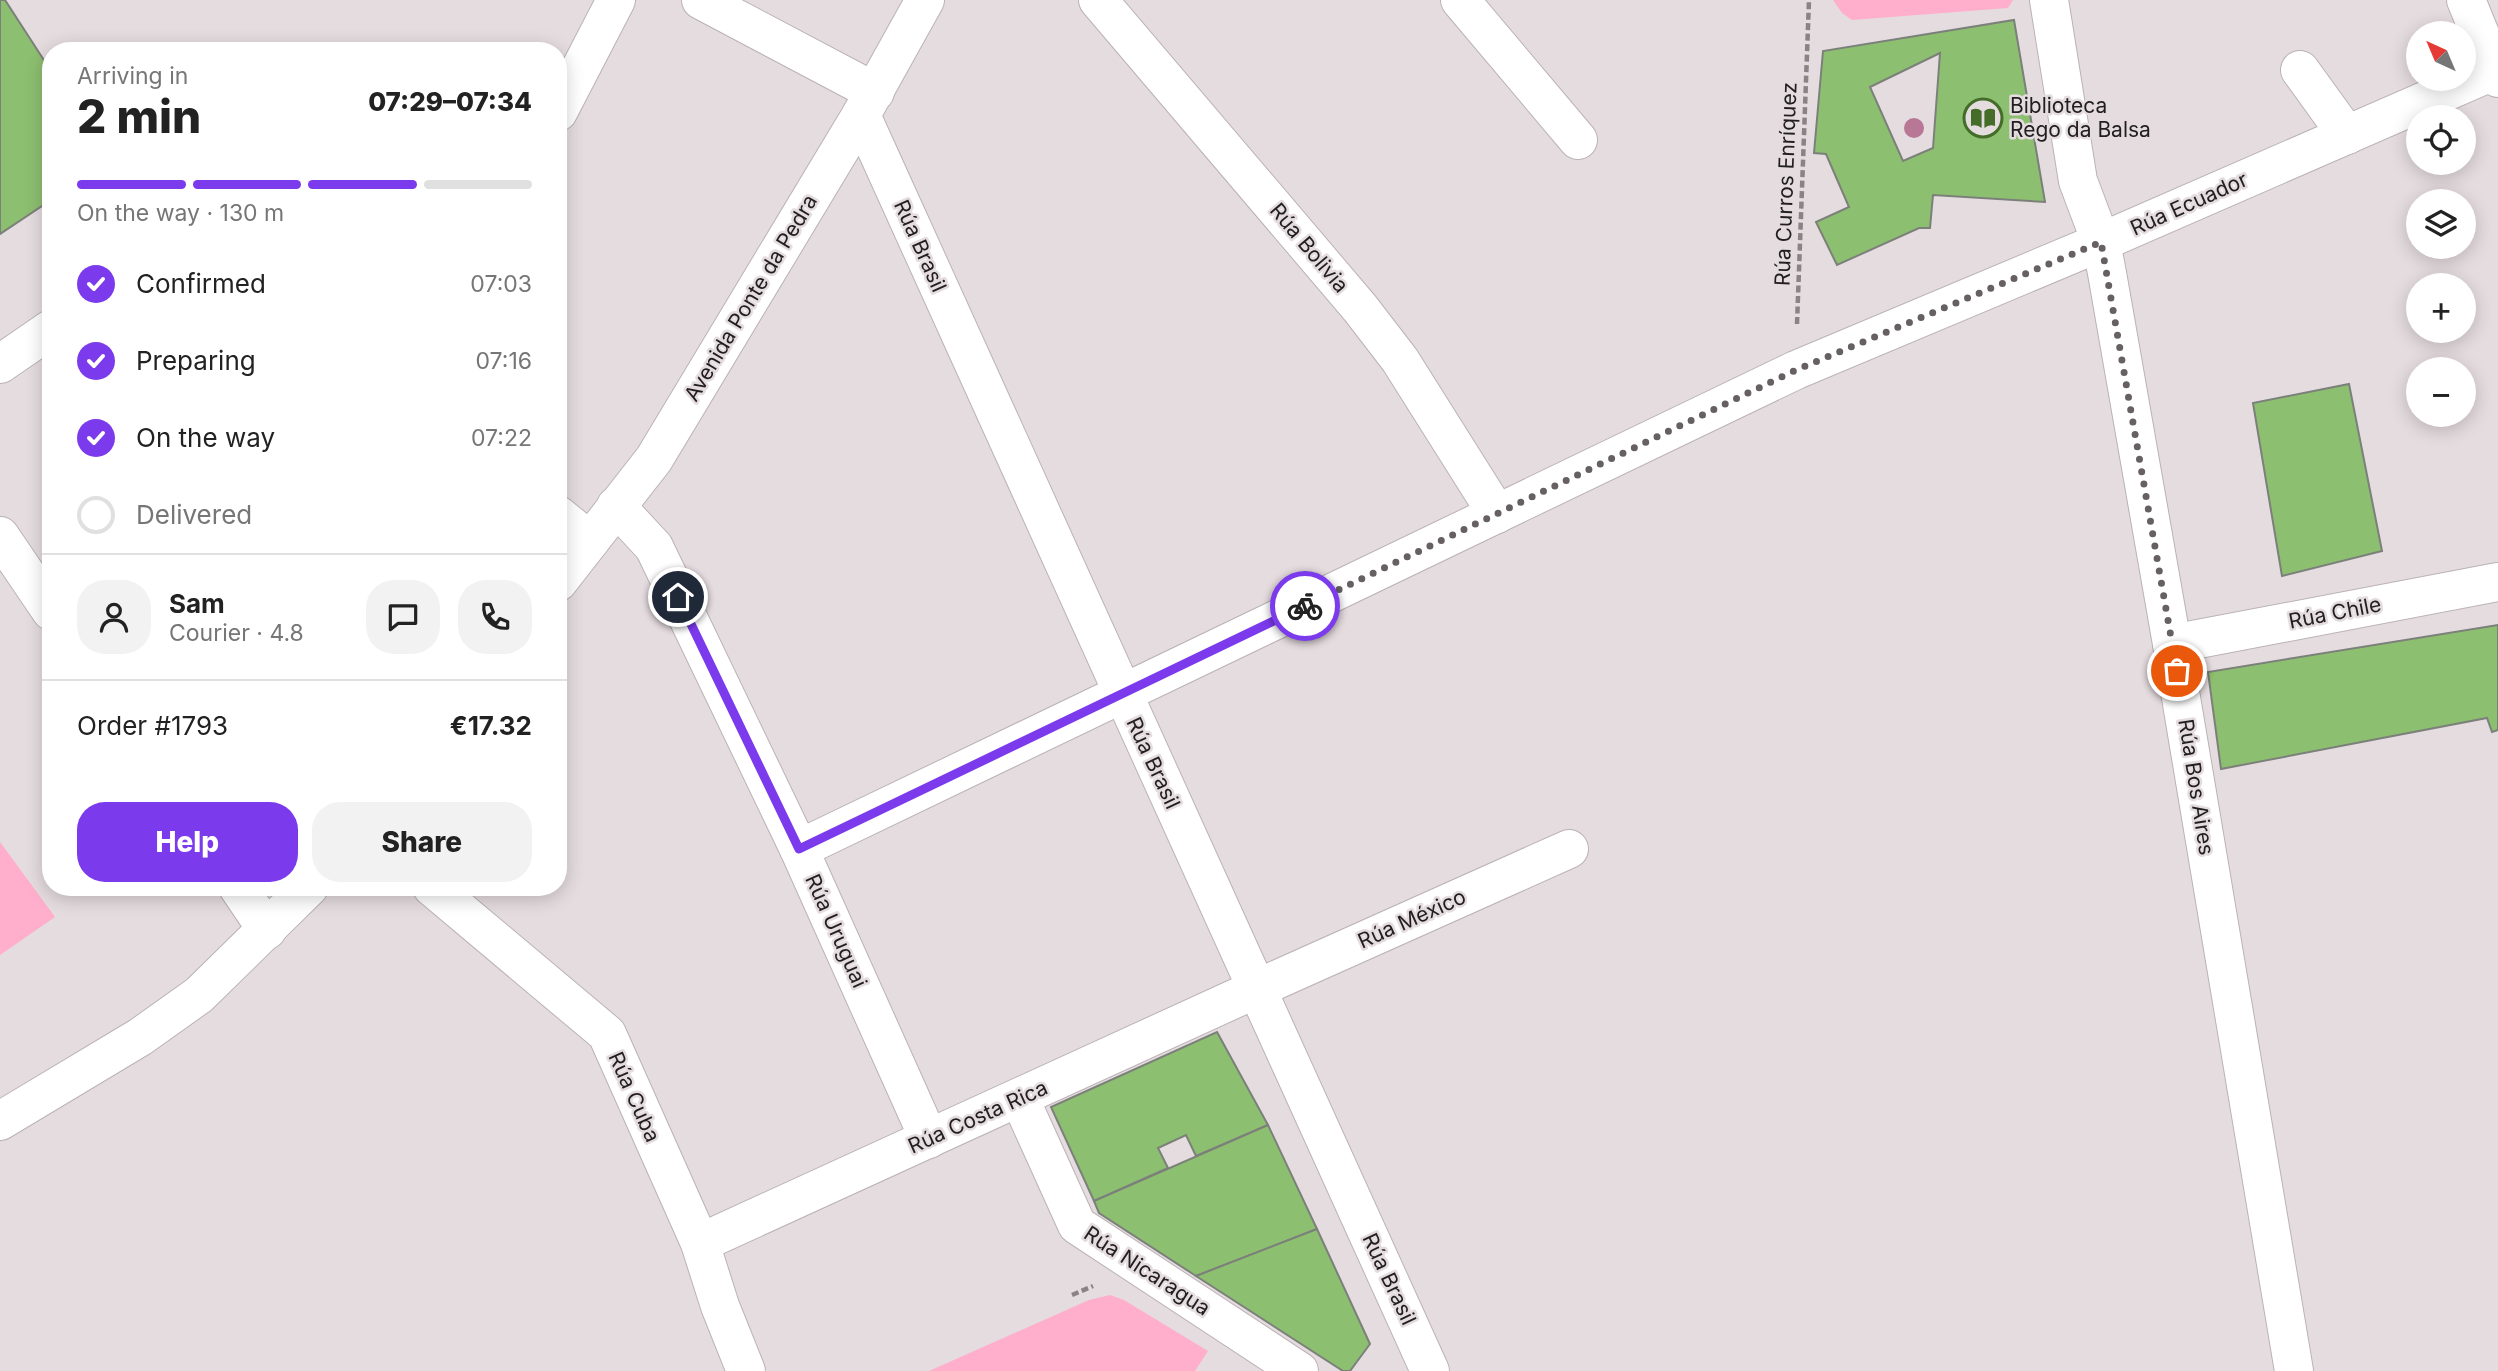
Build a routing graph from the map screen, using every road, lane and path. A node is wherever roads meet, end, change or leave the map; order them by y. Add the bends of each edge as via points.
1 (616, 0) edge
2 (701, 0) edge
3 (925, 0) edge
4 (1098, 0) edge
5 (1460, 0) edge
6 (1810, 0) edge
7 (2049, 0) edge
8 (2466, 0) edge
9 (2300, 70) dead end
10 (2497, 73) edge
11 (567, 95) edge
12 (868, 104) junction
13 (2347, 135) junction
14 (1578, 140) dead end
15 (2101, 242) junction
16 (42, 335) edge
17 (0, 364) edge
18 (1796, 370) junction
19 (616, 506) junction
20 (1497, 514) junction
21 (567, 522) edge
22 (0, 536) edge
23 (590, 541) junction
24 (567, 570) edge
25 (2498, 582) edge
26 (42, 598) edge
27 (2172, 644) junction
28 (1122, 694) junction
29 (799, 849) junction
30 (1569, 849) dead end
31 (244, 896) edge
32 (300, 896) edge
33 (443, 896) edge
34 (267, 930) junction
35 (1256, 989) junction
36 (1020, 1099) junction
37 (0, 1121) edge
38 (929, 1139) junction
39 (700, 1243) junction
40 (746, 1371) edge
41 (1299, 1371) edge
42 (1430, 1371) edge
43 (2294, 1371) edge

1 - 11 street
2 - 12 street
3 - 12 street, Avenida Ponte da Pedra
4 - 20 street, Rúa Bolivia via 1360,308 1400,360
5 - 14 street
6 - 18 path, Rúa Curros Enríquez
7 - 15 street, Rúa Bos Aires via 2078,181
8 - 10 street
9 - 13 street
10 - 13 street, Rúa Ecuador
12 - 19 street, Avenida Ponte da Pedra via 654,459
12 - 28 street, Rúa Brasil
13 - 15 street, Rúa Ecuador
15 - 18 street, Rúa Ecuador
15 - 27 street, Rúa Bos Aires
16 - 17 street
18 - 20 street, Rúa Ecuador
19 - 23 street, Avenida Ponte da Pedra
19 - 29 street, Rúa Uruguai via 654,547
20 - 28 street, Rúa Ecuador
21 - 23 street
22 - 26 street
23 - 24 street, Avenida Ponte da Pedra
25 - 27 street, Rúa Chile
27 - 43 street, Rúa Bos Aires
28 - 29 street, Rúa Ecuador
28 - 35 street, Rúa Brasil
29 - 38 street, Rúa Uruguai
30 - 35 street, Rúa México
31 - 34 street
32 - 34 street
33 - 39 street, Rúa Cuba via 607,1034
34 - 37 street via 199,995
35 - 36 street, Rúa Costa Rica
35 - 42 street, Rúa Brasil
36 - 38 street, Rúa Costa Rica
36 - 41 street, Rúa Nicaragua via 1077,1225
38 - 39 street, Rúa Costa Rica
39 - 40 street, Rúa Cuba

